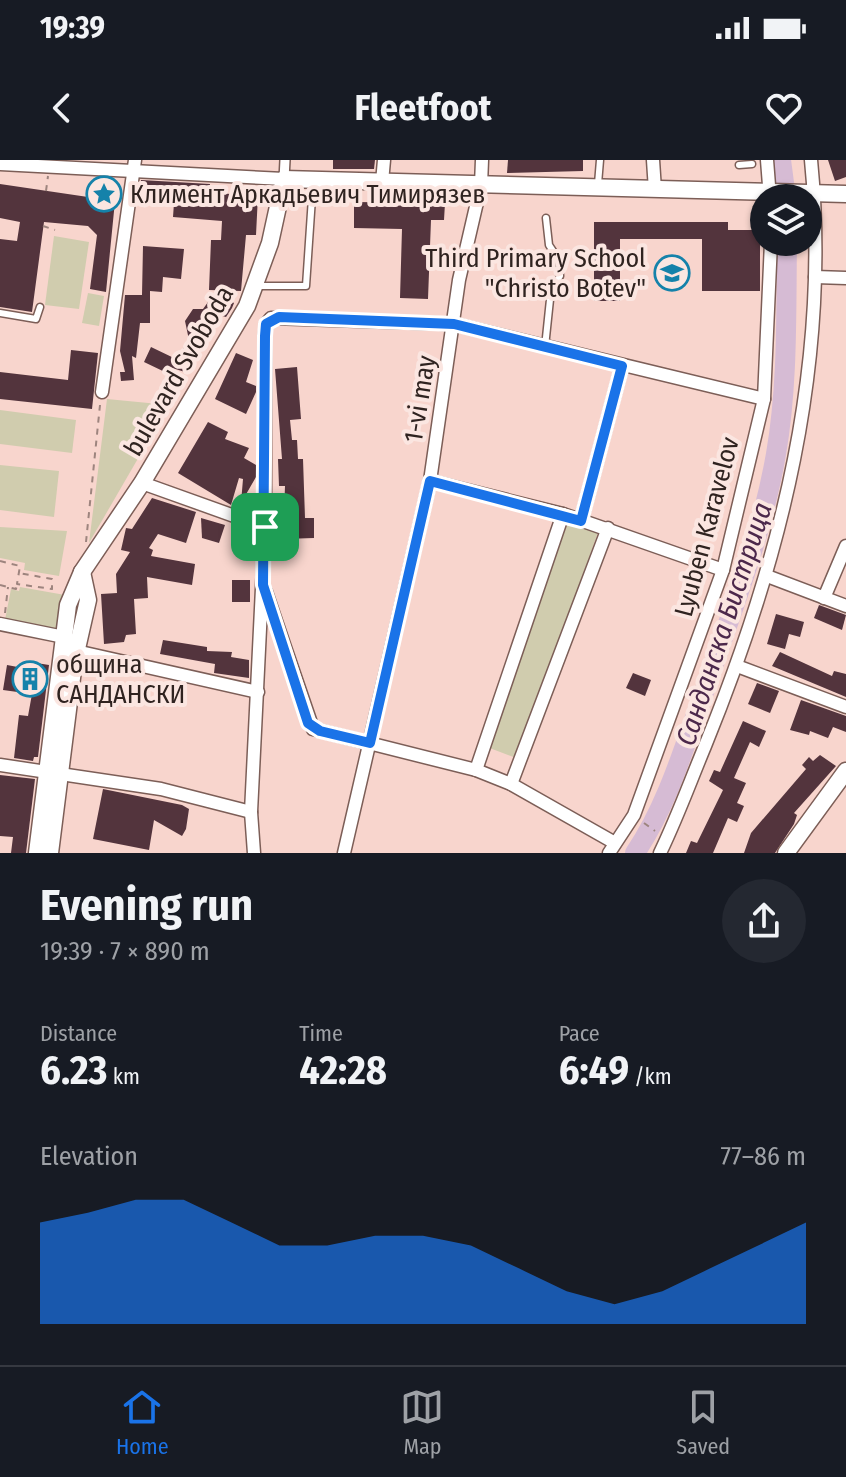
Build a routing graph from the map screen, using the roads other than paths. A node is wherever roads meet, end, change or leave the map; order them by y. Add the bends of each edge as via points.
1 (285, 160) edge
2 (384, 160) edge
3 (482, 160) edge
4 (600, 160) edge
5 (653, 160) edge
6 (767, 160) edge
7 (811, 160) edge
8 (17, 163) edge
9 (0, 164) edge
10 (752, 164) dead end
11 (739, 165) dead end
12 (134, 166) edge
13 (284, 179) junction
14 (313, 180) junction
15 (382, 182) junction
16 (769, 184) edge
17 (810, 184) edge
18 (481, 185) junction
19 (598, 188) junction
20 (655, 190) junction
21 (750, 194) edge
22 (822, 194) edge
23 (846, 194) edge
24 (546, 218) dead end
25 (770, 256) edge
26 (814, 256) edge
27 (815, 277) junction
28 (846, 278) edge
29 (254, 286) junction
30 (40, 307) dead end
31 (0, 313) edge
32 (454, 324) junction
33 (545, 347) junction
34 (622, 366) junction
35 (102, 392) road end
36 (764, 399) junction
37 (430, 481) junction
38 (142, 483) junction
39 (563, 514) junction
40 (581, 521) junction
41 (265, 527) junction
42 (608, 528) junction
43 (846, 546) edge
44 (723, 570) junction
45 (82, 572) junction
46 (767, 576) junction
47 (263, 585) junction
48 (824, 598) junction
49 (846, 606) edge
50 (2, 624) edge
51 (64, 637) junction
52 (76, 651) junction
53 (737, 666) junction
54 (258, 692) junction
55 (846, 707) edge
56 (370, 743) junction
57 (0, 765) edge
58 (476, 770) junction
59 (846, 771) edge
60 (54, 774) junction
61 (511, 784) junction
62 (251, 812) junction
63 (612, 848) edge
64 (37, 853) edge
65 (50, 853) edge
66 (254, 853) edge
67 (344, 853) edge
68 (660, 853) edge
69 (786, 853) edge

1 - 13 street
2 - 15 street
3 - 18 street, 1-vi may
4 - 19 lane
5 - 20 street
6 - 16 street
7 - 17 street
8 - 9 street
8 - 12 street
10 - 11 lane
12 - 13 street
12 - 35 street
13 - 14 street
13 - 29 street, bulevard Svoboda
14 - 15 street
14 - 29 lane via 306,286
15 - 18 street
18 - 19 street
18 - 32 street, 1-vi may
19 - 20 street
20 - 21 street
22 - 23 street
24 - 33 lane via 560,276 551,290
25 - 36 street, Lyuben Karavelov
26 - 27 street
27 - 28 street
27 - 46 street via 807,394
29 - 38 street, bulevard Svoboda
30 - 31 lane via 36,319
32 - 33 street
32 - 37 street, 1-vi may
32 - 41 street via 271,318 265,336
33 - 34 street
34 - 36 street
34 - 40 street
36 - 44 street, Lyuben Karavelov
37 - 39 street
37 - 56 street, 1-vi may
38 - 41 street
38 - 45 street, bulevard Svoboda
39 - 40 street
39 - 58 street
40 - 42 street
41 - 47 street
42 - 44 street
42 - 61 street
43 - 48 street
44 - 63 street, Lyuben Karavelov via 634,815
45 - 51 street, bulevard Svoboda via 68,605
45 - 52 street, bulevard Svoboda via 88,600
46 - 48 street
46 - 53 street
47 - 54 street
47 - 56 street via 308,723
48 - 49 street
50 - 51 street
51 - 52 street
51 - 60 street, bulevard Svoboda
52 - 54 street
52 - 60 street, bulevard Svoboda
53 - 55 street
53 - 68 street
54 - 62 street
56 - 58 street
56 - 67 street, 1-vi may
57 - 60 street
58 - 61 street
59 - 69 street
60 - 62 street via 161,789
60 - 64 street, bulevard Svoboda
60 - 65 street, bulevard Svoboda
61 - 63 street
62 - 66 street

